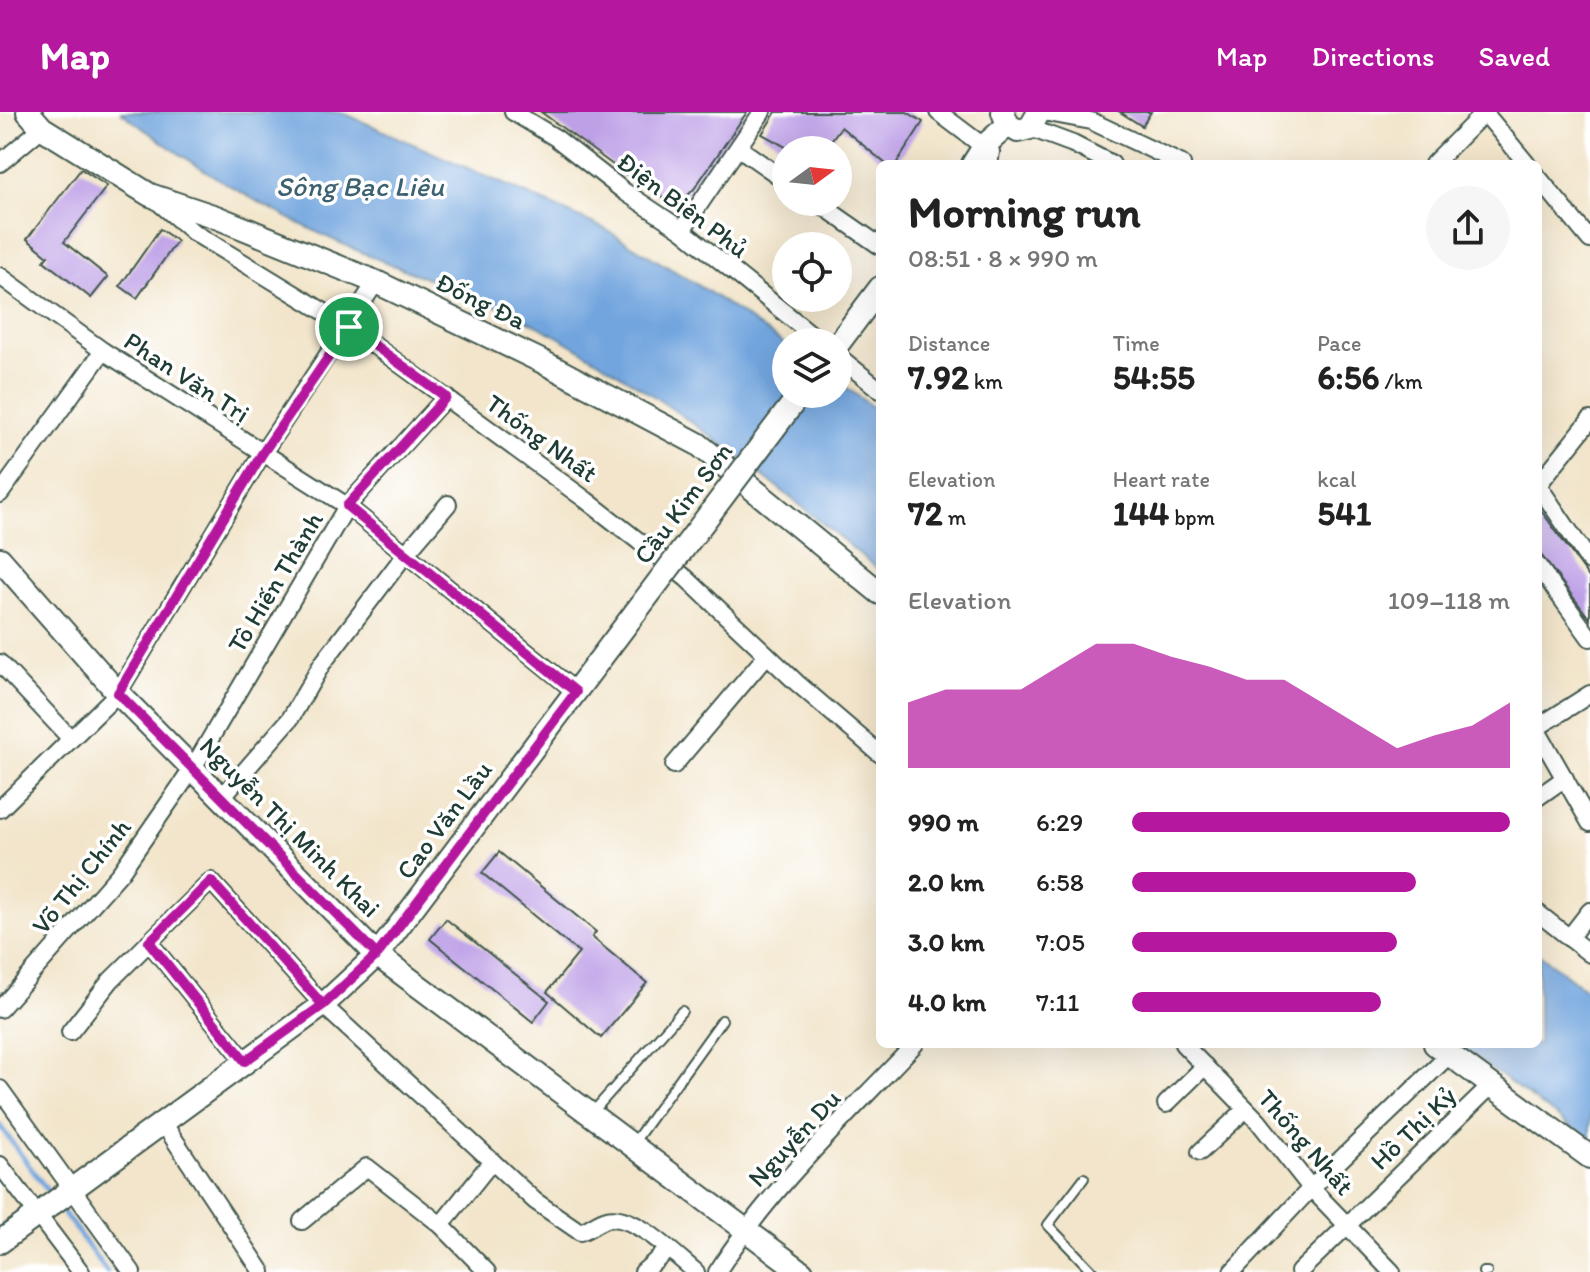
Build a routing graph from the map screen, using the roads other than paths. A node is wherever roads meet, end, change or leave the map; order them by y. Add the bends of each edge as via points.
1 (513, 112) edge
2 (762, 112) edge
3 (938, 112) edge
4 (1484, 112) edge
5 (1037, 117) edge
6 (1005, 119) edge
7 (35, 120) edge
8 (739, 148) junction
9 (981, 157) edge
10 (1104, 160) edge
11 (1174, 160) edge
12 (1437, 160) edge
13 (1524, 160) edge
14 (0, 163) edge
15 (772, 171) edge
16 (1542, 182) edge
17 (150, 195) junction
18 (837, 216) edge
19 (682, 230) junction
20 (1590, 240) edge
21 (876, 243) edge
22 (0, 276) edge
23 (376, 282) junction
24 (876, 293) edge
25 (349, 327) junction
26 (804, 328) edge
27 (850, 328) edge
28 (103, 351) junction
29 (852, 367) edge
30 (876, 387) edge
31 (446, 397) junction
32 (789, 408) edge
33 (1590, 420) edge
34 (262, 454) junction
35 (1542, 480) edge
36 (1542, 491) edge
37 (0, 494) edge
38 (448, 504) dead end
39 (347, 506) junction
40 (407, 552) junction
41 (0, 559) edge
42 (1590, 562) edge
43 (1542, 572) edge
44 (876, 590) edge
45 (1590, 638) edge
46 (610, 646) joint
47 (767, 655) junction
48 (0, 663) edge
49 (576, 692) junction
50 (118, 693) junction
51 (1590, 694) edge
52 (1542, 727) edge
53 (1542, 737) edge
54 (70, 738) junction
55 (876, 750) edge
56 (674, 765) dead end
57 (193, 768) junction
58 (1565, 778) junction
59 (1542, 794) edge
60 (222, 797) junction
61 (0, 809) edge
62 (1590, 823) edge
63 (1590, 911) edge
64 (1542, 916) edge
65 (1569, 938) junction
66 (149, 942) junction
67 (1590, 954) edge
68 (377, 955) junction
69 (323, 1005) junction
70 (0, 1009) edge
71 (682, 1011) dead end
72 (722, 1020) dead end
73 (70, 1032) dead end
74 (911, 1048) edge
75 (1187, 1048) edge
76 (1442, 1049) edge
77 (245, 1061) junction
78 (1205, 1066) junction
79 (1491, 1086) junction
80 (0, 1089) edge
81 (1166, 1104) dead end
82 (1246, 1109) junction
83 (590, 1115) junction
84 (162, 1121) junction
85 (632, 1146) junction
86 (1200, 1152) dead end
87 (1590, 1157) edge
88 (492, 1161) junction
89 (0, 1165) edge
90 (1084, 1178) dead end
91 (1311, 1188) junction
92 (66, 1193) junction
93 (39, 1213) junction
94 (302, 1221) dead end
95 (1347, 1223) junction
96 (441, 1225) junction
97 (744, 1230) junction
98 (0, 1242) edge
99 (668, 1250) junction
100 (81, 1272) edge
101 (132, 1272) edge
102 (262, 1272) edge
103 (487, 1272) edge
104 (643, 1272) edge
105 (696, 1272) edge
106 (717, 1272) edge
107 (802, 1272) edge
108 (1093, 1272) edge
109 (1232, 1272) edge
110 (1299, 1272) edge
111 (1392, 1272) edge

1 - 19 street, Điện Biên Phủ
2 - 8 street
3 - 9 street
4 - 12 street
4 - 13 street
5 - 6 main road via 1018,131
5 - 10 street
5 - 11 street via 1091,121
6 - 9 main road
7 - 14 street
7 - 17 main road, Đống Đa
8 - 15 street
8 - 19 street
16 - 20 street
17 - 23 main road, Đống Đa
17 - 25 street, Thống Nhất via 193,232
18 - 21 street
19 - 26 street, Điện Biên Phủ
22 - 28 street, Phan Văn Trị
23 - 25 street
23 - 44 main road, Đống Đa via 698,444
24 - 27 main road
25 - 31 street, Thống Nhất
25 - 34 street
28 - 34 street, Phan Văn Trị
28 - 37 street
29 - 30 street
31 - 39 street, Tô Hiến Thành
31 - 47 street, Thống Nhất via 686,578
32 - 46 main road, Cầu Kim Sơn, bridge
33 - 35 street
34 - 39 street, Phan Văn Trị
34 - 50 street
36 - 42 street
38 - 40 street
39 - 40 street, Phan Văn Trị
39 - 57 street, Tô Hiến Thành
40 - 49 street, Phan Văn Trị
40 - 60 street via 322,664 290,719
41 - 50 main road, Nguyễn Thị Minh Khai
43 - 45 street
46 - 49 main road, Cao Văn Lầu
47 - 55 street, Thống Nhất
47 - 56 street
48 - 54 street
49 - 68 main road, Cao Văn Lầu
50 - 54 street
50 - 57 main road, Nguyễn Thị Minh Khai
51 - 52 street
53 - 58 street
54 - 61 street
57 - 60 main road, Nguyễn Thị Minh Khai
57 - 70 street, Võ Thị Chính via 120,873
58 - 59 street
58 - 62 street
60 - 68 main road, Nguyễn Thị Minh Khai
63 - 65 street
64 - 65 street
65 - 67 street
66 - 69 street via 211,881
66 - 73 street
66 - 77 street
68 - 69 main road, Cao Văn Lầu
68 - 83 main road, Nguyễn Thị Minh Khai
69 - 77 main road, Cao Văn Lầu
69 - 88 street
71 - 83 lane
72 - 85 lane
74 - 97 street, Nguyễn Du
75 - 78 street, Thống Nhất
76 - 79 main road
76 - 91 street
77 - 84 main road, Cao Văn Lầu
78 - 81 street
78 - 82 street, Thống Nhất
79 - 87 main road
79 - 95 street, Hồ Thị Kỷ
80 - 92 street
82 - 86 street
82 - 91 street, Thống Nhất
83 - 85 main road, Nguyễn Thị Minh Khai
84 - 92 main road, Cao Văn Lầu
84 - 102 street
85 - 97 main road, Nguyễn Thị Minh Khai
88 - 96 street
88 - 99 street via 568,1227 580,1232 618,1218 647,1231
89 - 93 street
90 - 108 lane via 1048,1225
91 - 95 street, Thống Nhất
91 - 109 street
92 - 93 main road, Cao Văn Lầu
92 - 101 street
93 - 98 main road, Cao Văn Lầu
93 - 100 street
94 - 96 street via 367,1167
95 - 110 street, Hồ Thị Kỷ
95 - 111 street, Thống Nhất
96 - 103 street
97 - 106 street, Nguyễn Du
97 - 107 main road, Nguyễn Thị Minh Khai
99 - 104 street
99 - 105 street

